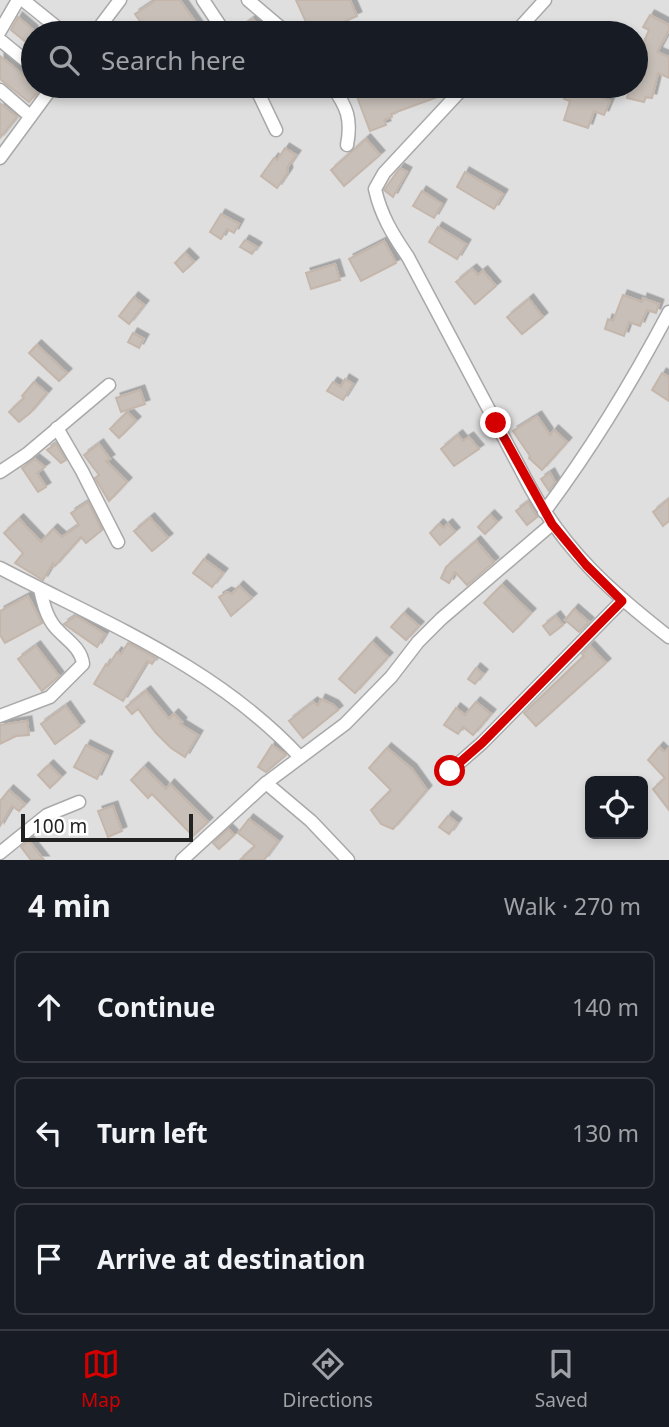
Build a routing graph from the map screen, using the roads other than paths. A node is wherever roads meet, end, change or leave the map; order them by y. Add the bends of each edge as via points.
1 (20, 0) edge
2 (120, 0) edge
3 (203, 0) edge
4 (248, 0) edge
5 (545, 0) edge
6 (48, 21) edge
7 (104, 21) edge
8 (217, 21) edge
9 (273, 21) edge
10 (526, 21) edge
11 (0, 32) edge
12 (0, 40) edge
13 (21, 57) edge
14 (0, 90) edge
15 (44, 98) edge
16 (261, 98) edge
17 (340, 98) edge
18 (454, 98) edge
19 (30, 116) junction
20 (276, 130) dead end
21 (347, 145) dead end
22 (0, 158) edge
23 (669, 312) edge
24 (109, 385) dead end
25 (57, 428) junction
26 (0, 472) edge
27 (544, 512) junction
28 (552, 524) junction
29 (118, 542) dead end
30 (0, 568) edge
31 (40, 589) junction
32 (622, 601) junction
33 (669, 637) edge
34 (0, 716) edge
35 (300, 757) junction
36 (450, 771) dead end
37 (267, 783) junction
38 (79, 802) dead end
39 (0, 853) edge
40 (182, 860) edge
41 (348, 860) edge

1 - 6 street
1 - 11 street
2 - 7 street
3 - 8 street
4 - 9 street
5 - 10 street
12 - 13 street
14 - 19 street
15 - 19 street
16 - 20 street
17 - 21 street via 351,126
18 - 27 street via 384,173 375,190 385,223 408,257
19 - 22 street
23 - 27 street via 606,425
24 - 25 street
25 - 26 street
25 - 29 street
27 - 28 street
28 - 32 street
28 - 35 street via 418,642 345,724
30 - 31 street
31 - 34 street via 55,627 82,655 83,664 50,697
31 - 35 street via 200,673 279,734
32 - 33 street
32 - 36 street
35 - 37 street
37 - 40 street
37 - 41 street
38 - 39 street via 47,815

